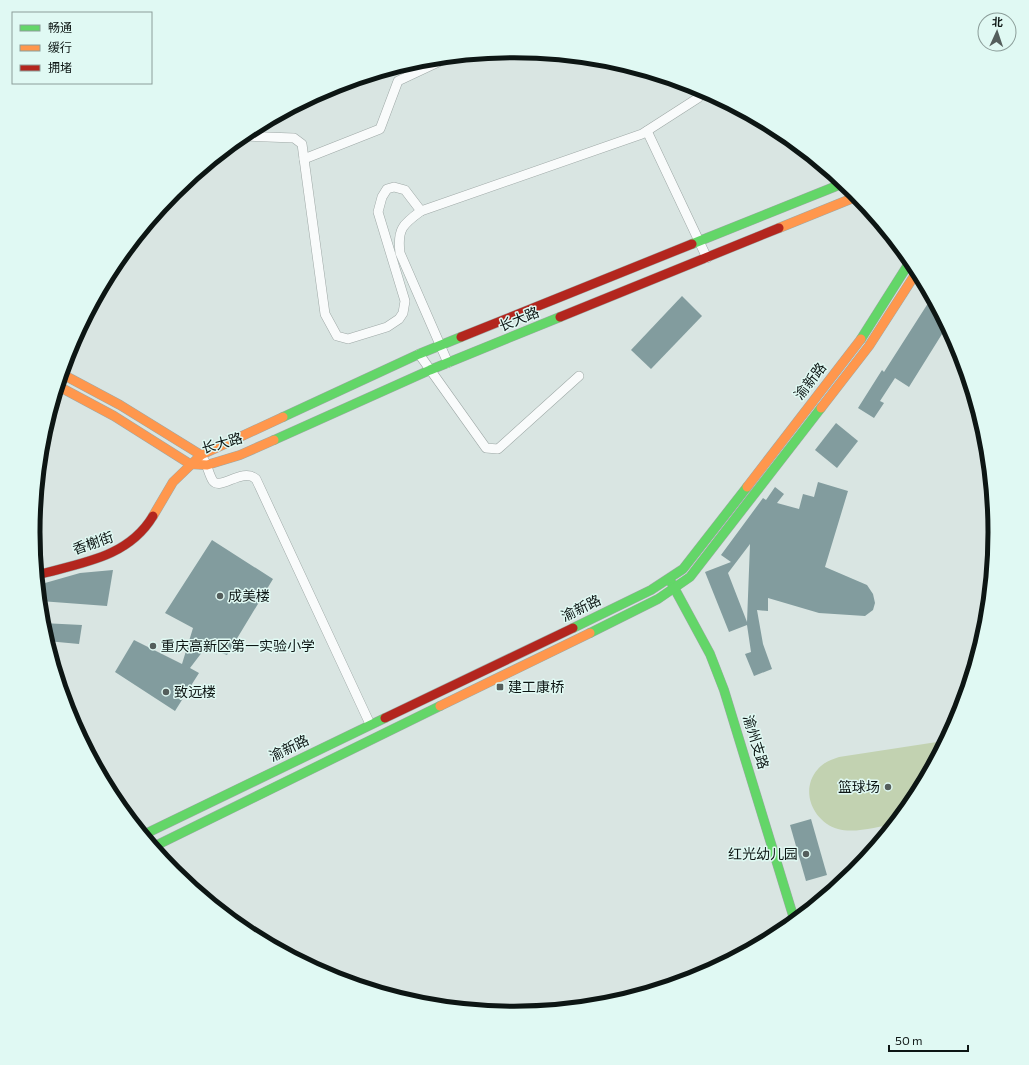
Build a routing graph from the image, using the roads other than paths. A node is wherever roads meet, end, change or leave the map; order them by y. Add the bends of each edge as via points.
1 (431, 66) edge
2 (699, 96) edge
3 (647, 131) junction
4 (254, 136) edge
5 (304, 159) junction
6 (838, 186) edge
7 (852, 199) edge
8 (421, 212) junction
9 (699, 241) junction
10 (707, 258) junction
11 (907, 266) edge
12 (914, 277) edge
13 (441, 345) junction
14 (419, 354) junction
15 (448, 363) junction
16 (430, 370) junction
17 (66, 376) edge
18 (578, 376) dead end
19 (62, 388) edge
20 (201, 455) junction
21 (190, 464) junction
22 (207, 465) junction
23 (42, 574) edge
24 (669, 579) junction
25 (675, 589) junction
26 (370, 724) junction
27 (148, 833) edge
28 (158, 845) edge
29 (793, 916) edge

1 - 5 street via 398,81 380,129
2 - 3 street
3 - 8 street
3 - 9 street
4 - 5 street via 294,138 302,144
5 - 8 street via 325,314 337,336 348,339 387,327 403,313 405,301 378,212 387,189 394,187 405,190
6 - 9 street, 长大路
7 - 10 street, 长大路
8 - 13 street via 403,224 398,239 400,253
9 - 10 street
9 - 13 street, 长大路
10 - 15 street, 长大路
11 - 24 street, 渝新路 via 861,339 683,569
12 - 25 street, 渝新路 via 840,386 690,577
13 - 14 street, 长大路
13 - 15 street
14 - 16 street
14 - 20 street, 长大路
15 - 16 street, 长大路
16 - 18 street via 486,448 498,449
16 - 22 street, 长大路 via 240,455
17 - 20 street via 120,405
19 - 21 street via 114,416
20 - 21 street, 香榭街
20 - 22 street
21 - 22 street, 长大路
21 - 23 street, 香榭街 via 173,482 147,526 126,546 107,556
22 - 26 street via 212,480 216,483 220,484 246,474 256,479
24 - 25 street, 渝州支路
24 - 26 street, 渝新路 via 651,590
25 - 28 street, 渝新路 via 658,600
25 - 29 street, 渝州支路 via 710,654 724,690
26 - 27 street, 渝新路

